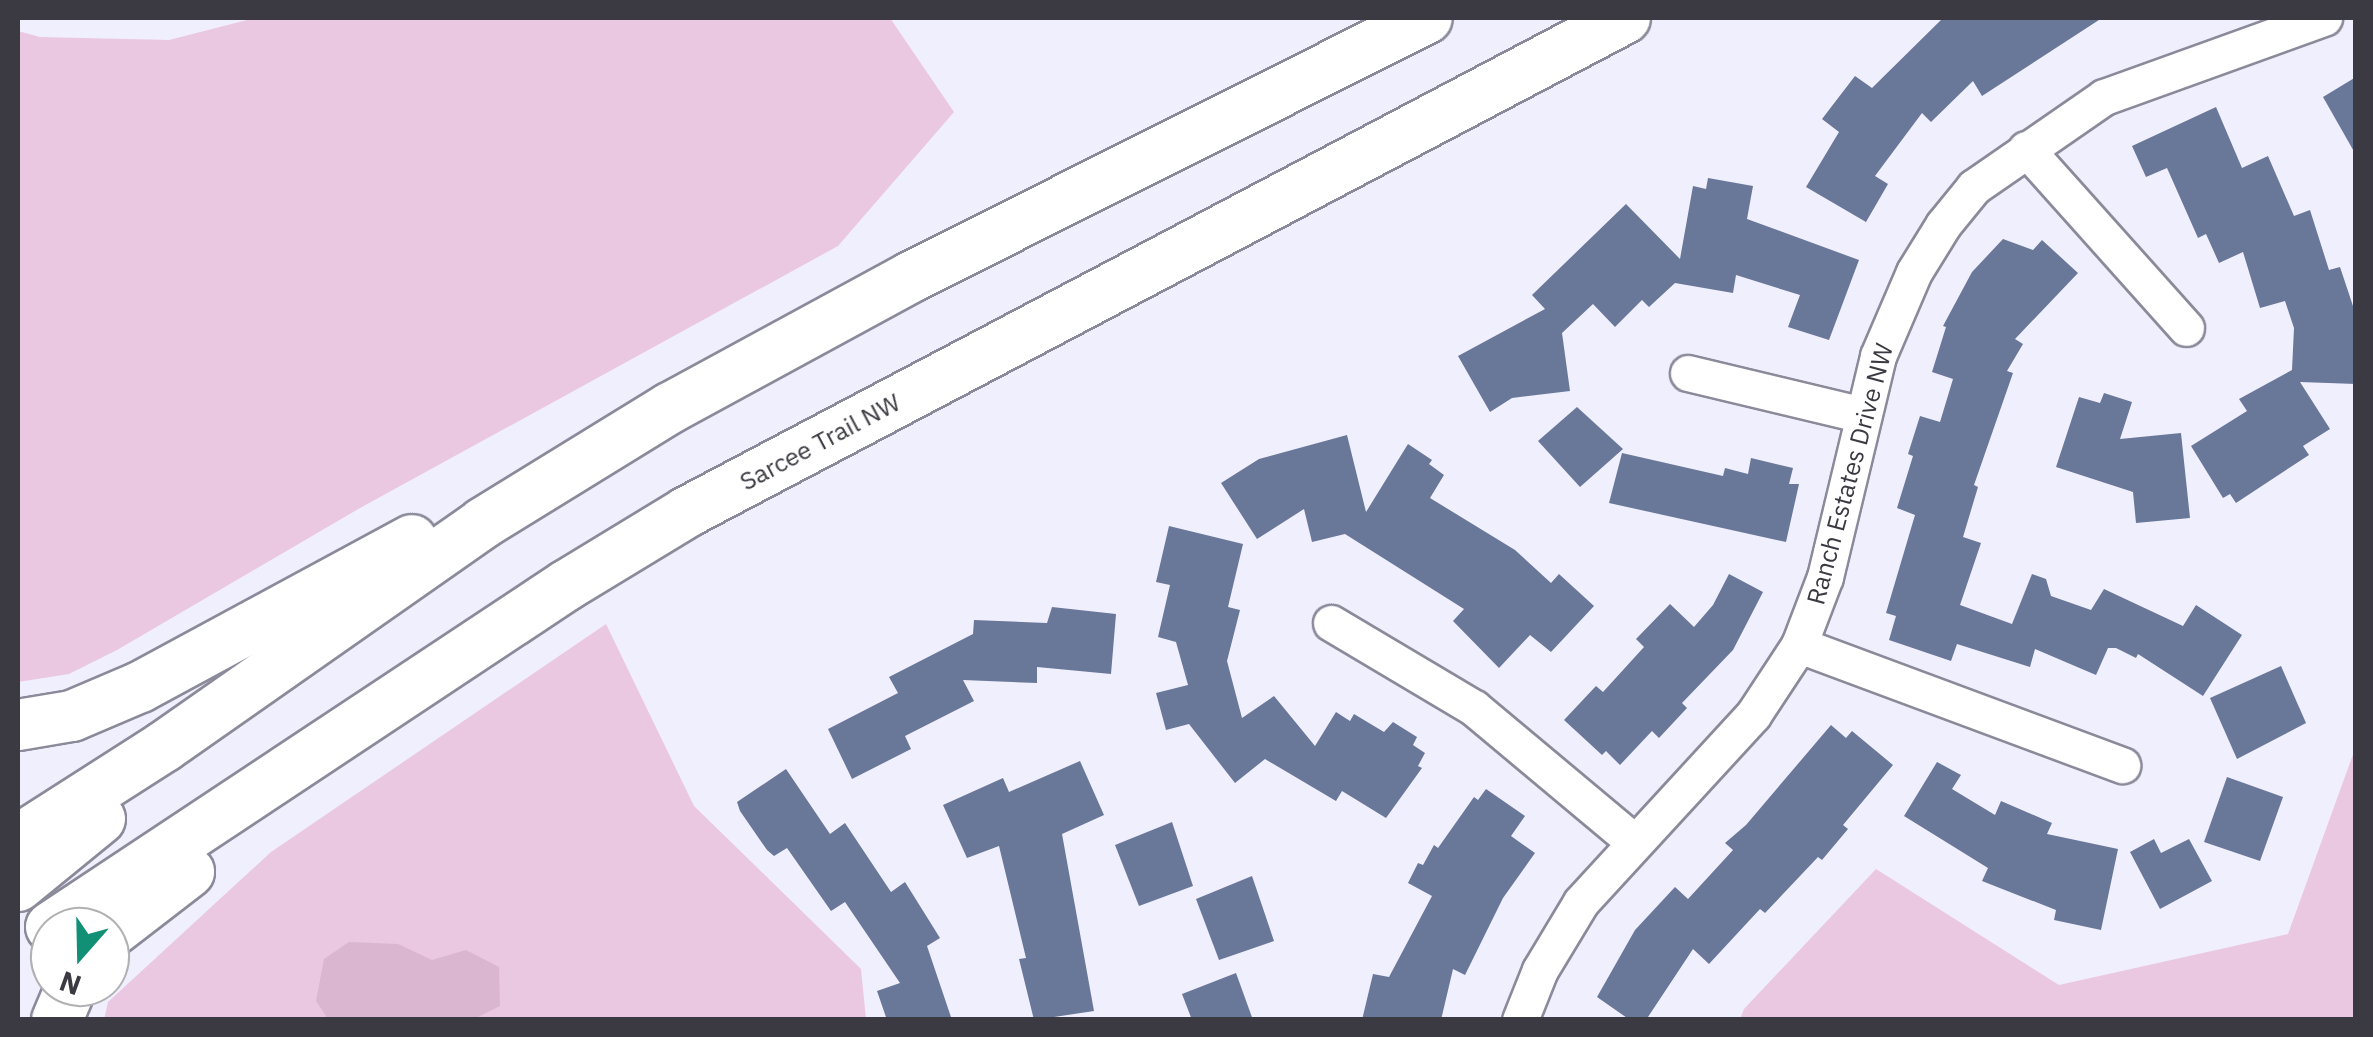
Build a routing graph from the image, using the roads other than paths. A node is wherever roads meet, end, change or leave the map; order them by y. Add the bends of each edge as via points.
1 (1427, 18) edge
2 (1626, 18) edge
3 (2324, 18) edge
4 (2026, 149) junction
5 (2186, 328) dead end
6 (1688, 373) dead end
7 (1864, 415) junction
8 (484, 523) junction
9 (567, 585) junction
10 (1331, 623) dead end
11 (1799, 645) junction
12 (18, 725) edge
13 (165, 746) junction
14 (2122, 765) dead end
15 (18, 840) edge
16 (1633, 842) junction
17 (18, 886) edge
18 (80, 907) edge
19 (130, 919) edge
20 (1520, 1020) edge

1 - 8 main road via 911,276 670,408
2 - 9 main road, Sarcee Trail NW via 687,512
3 - 4 street, Ranch Estates Drive NW via 2104,97
4 - 5 street
4 - 7 street, Ranch Estates Drive NW via 1974,186 1914,272 1878,356
6 - 7 street
7 - 11 street, Ranch Estates Drive NW via 1826,577
8 - 12 main road via 432,528 140,687 72,716
8 - 13 main road
9 - 18 main road, Sarcee Trail NW
9 - 19 main road via 488,659
10 - 16 street via 1474,708
11 - 14 street
11 - 16 street, Ranch Estates Drive NW via 1754,715
13 - 15 main road
13 - 17 main road via 136,790
16 - 20 street, Ranch Estates Drive NW via 1558,935

